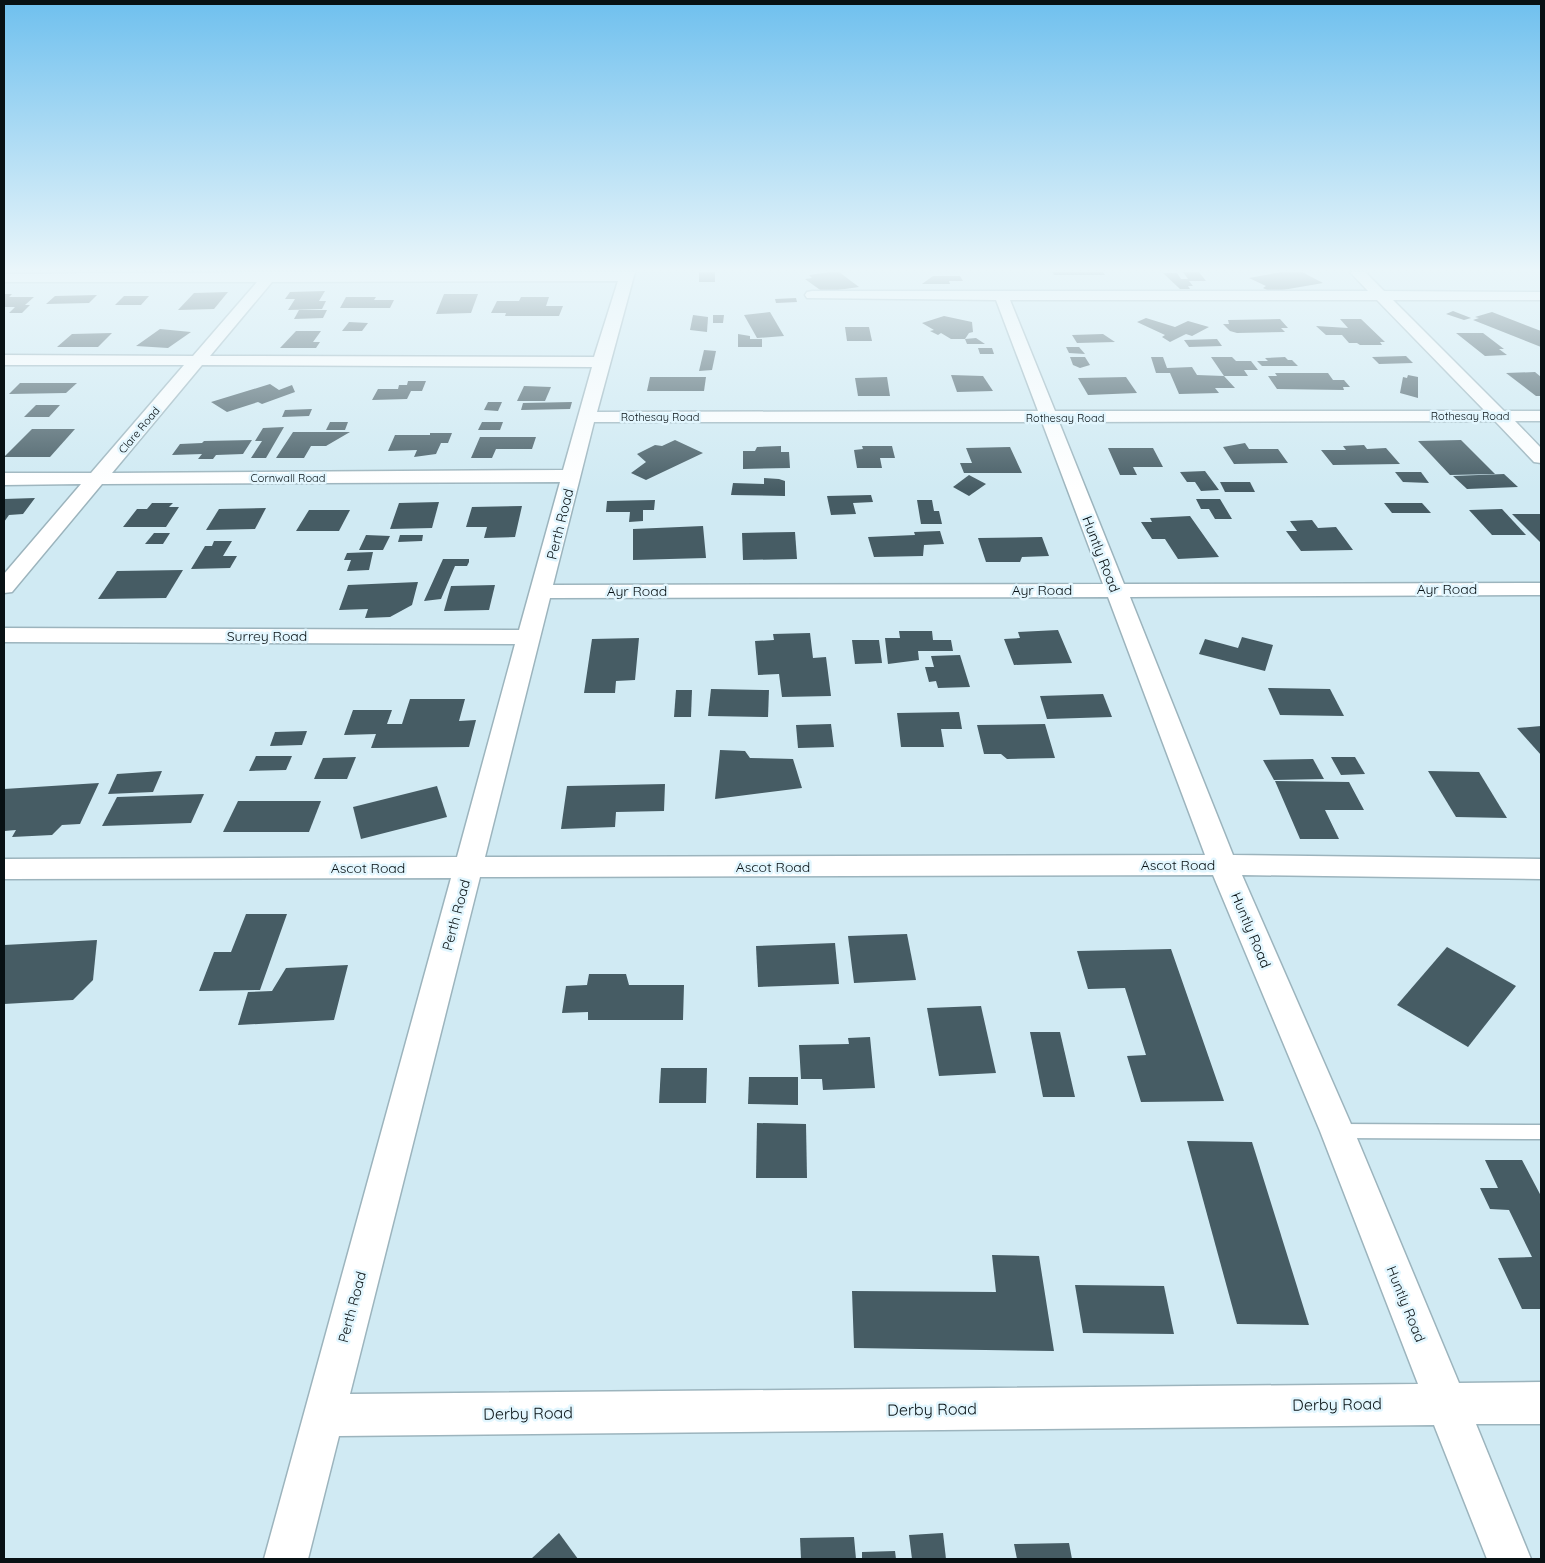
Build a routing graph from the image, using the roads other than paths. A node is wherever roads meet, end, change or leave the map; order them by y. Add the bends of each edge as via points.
1 (212, 345) edge
2 (607, 345) edge
3 (1020, 345) edge
4 (1429, 345) edge
5 (4, 360) edge
6 (198, 362) junction
7 (602, 362) junction
8 (1500, 416) junction
9 (1541, 416) edge
10 (588, 417) junction
11 (1048, 418) junction
12 (1541, 458) edge
13 (572, 476) junction
14 (4, 479) edge
15 (97, 480) junction
16 (4, 587) edge
17 (1541, 589) edge
18 (1114, 590) junction
19 (542, 592) junction
20 (4, 635) edge
21 (530, 637) junction
22 (1223, 865) junction
23 (469, 868) junction
24 (4, 869) edge
25 (1541, 869) edge
26 (1337, 1131) junction
27 (1541, 1132) edge
28 (1446, 1403) junction
29 (1541, 1403) edge
30 (324, 1415) junction
31 (286, 1559) edge
32 (1509, 1559) edge

1 - 6 street, Clare Road
2 - 7 street, Perth Road
3 - 11 street, Huntly Road
4 - 8 street
5 - 6 street
6 - 7 street
6 - 15 street, Clare Road
7 - 10 street, Perth Road
8 - 9 street, Rothesay Road
8 - 11 street, Rothesay Road
8 - 12 street
10 - 11 street, Rothesay Road
10 - 13 street, Perth Road
11 - 18 street, Huntly Road
13 - 15 street, Cornwall Road
13 - 19 street, Perth Road
14 - 15 street, Cornwall Road
15 - 16 street, Clare Road
17 - 18 street, Ayr Road
18 - 19 street, Ayr Road
18 - 22 street, Huntly Road
19 - 21 street, Perth Road
20 - 21 street, Surrey Road
21 - 23 street, Perth Road
22 - 23 street, Ascot Road
22 - 25 street, Ascot Road
22 - 26 street, Huntly Road
23 - 24 street, Ascot Road
23 - 30 street, Perth Road
26 - 27 lane
26 - 28 street, Huntly Road
28 - 29 street, Derby Road
28 - 30 street, Derby Road
28 - 32 street, Huntly Road
30 - 31 street, Perth Road

